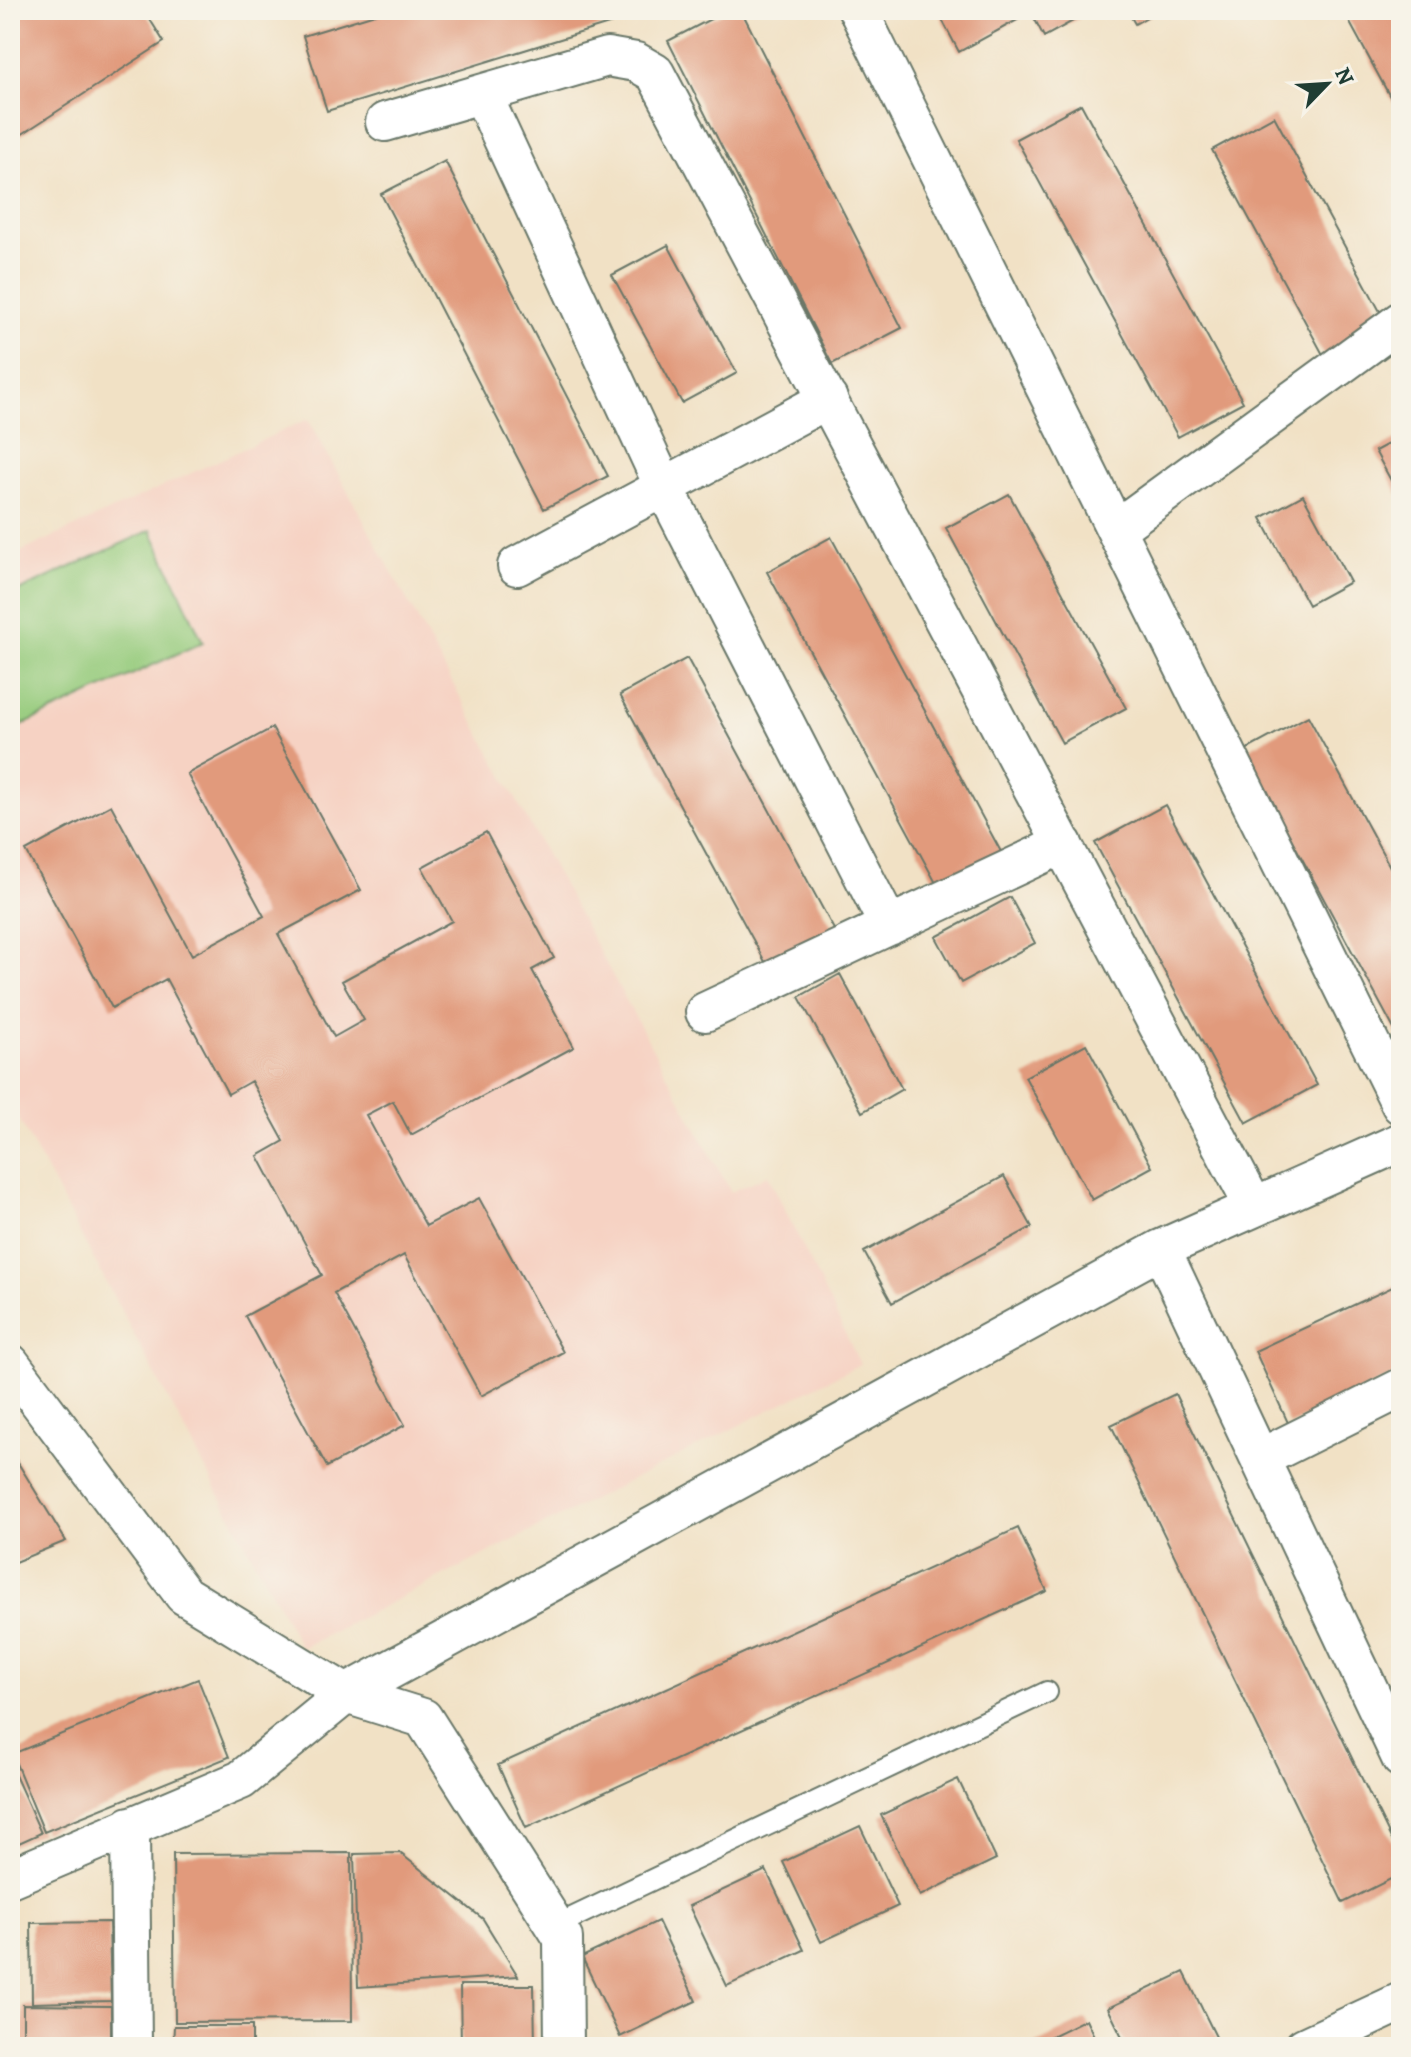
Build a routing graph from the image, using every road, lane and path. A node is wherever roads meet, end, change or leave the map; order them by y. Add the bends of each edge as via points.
1 (858, 10) edge
2 (482, 94) junction
3 (385, 122) dead end
4 (1401, 321) edge
5 (828, 399) junction
6 (664, 487) junction
7 (1116, 529) junction
8 (517, 566) dead end
9 (1063, 844) junction
10 (889, 926) junction
11 (705, 1012) dead end
12 (1401, 1105) edge
13 (1401, 1142) edge
14 (1254, 1207) junction
15 (1161, 1249) junction
16 (10, 1363) edge
17 (1401, 1388) edge
18 (1261, 1458) junction
19 (1047, 1692) dead end
20 (346, 1694) junction
21 (1401, 1758) edge
22 (130, 1826) junction
23 (10, 1878) edge
24 (555, 1926) junction
25 (1401, 2002) edge
26 (132, 2047) edge
27 (564, 2047) edge
28 (1304, 2047) edge

1 - 7 street
2 - 3 street
2 - 5 street via 607,57 636,62 655,73
2 - 6 street
4 - 7 street
5 - 6 street
5 - 9 street
6 - 8 street
6 - 10 street
7 - 12 street
9 - 10 street
9 - 14 street
10 - 11 street
13 - 14 street
14 - 15 street
15 - 18 street
15 - 20 street
16 - 20 street via 184,1595
17 - 18 street
18 - 21 street
19 - 24 lane
20 - 22 street via 241,1780
20 - 24 street via 423,1718
22 - 23 street
22 - 26 street
24 - 27 street via 563,1938
25 - 28 street

